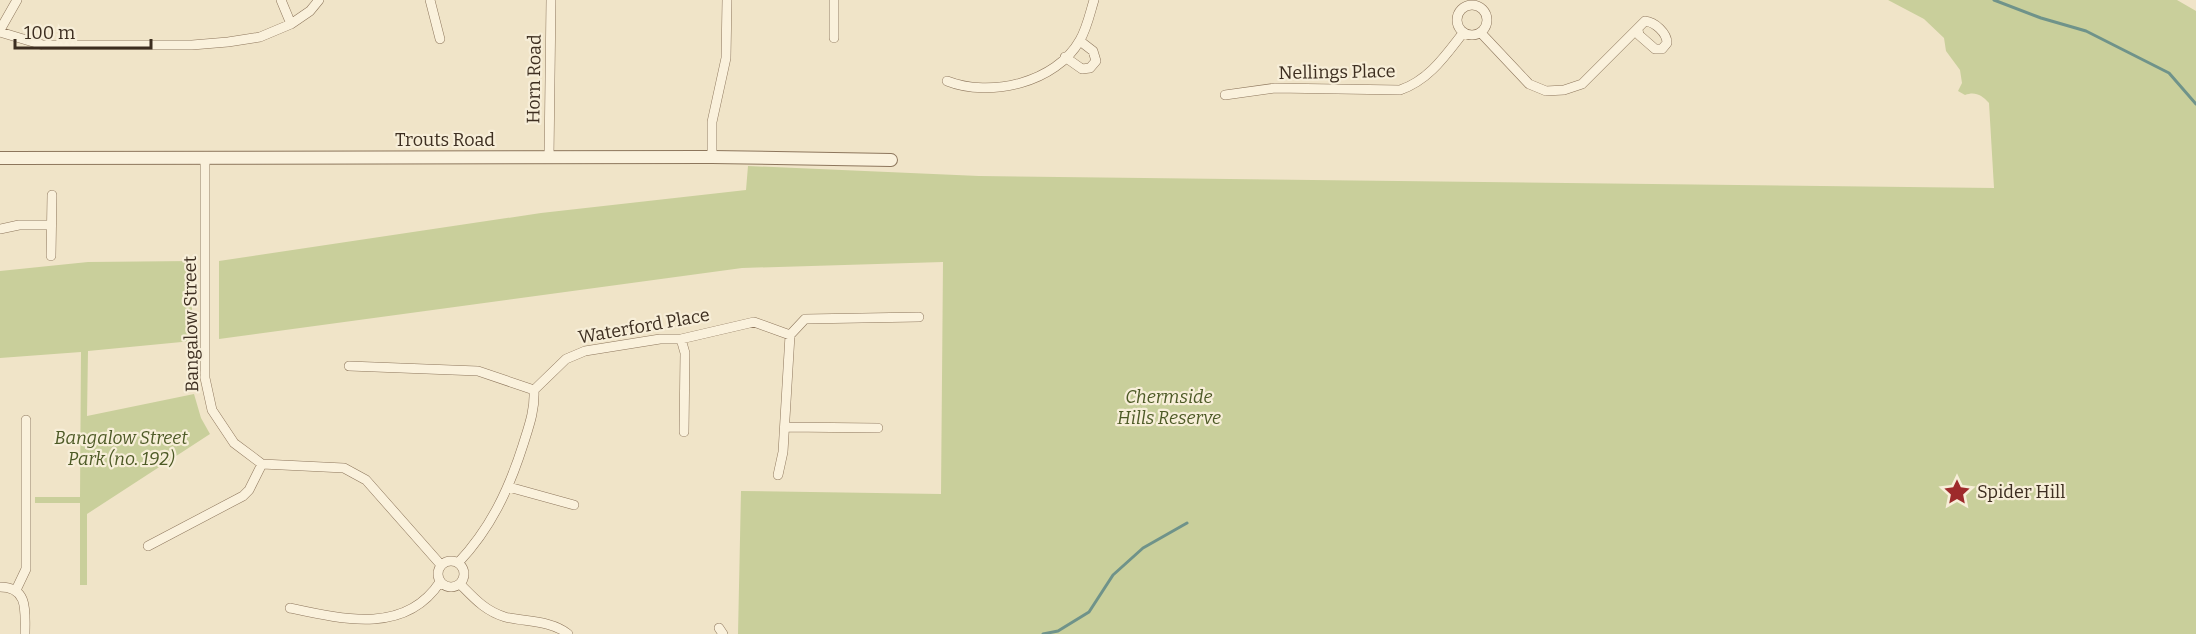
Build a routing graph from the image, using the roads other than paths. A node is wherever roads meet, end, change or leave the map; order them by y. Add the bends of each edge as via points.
1 (17, 0) edge
2 (281, 0) edge
3 (319, 0) edge
4 (430, 0) edge
5 (551, 0) edge
6 (727, 0) edge
7 (834, 0) edge
8 (1094, 0) edge
9 (1475, 3) edge
10 (291, 24) junction
11 (1638, 30) dead end
12 (0, 31) edge
13 (1463, 33) junction
14 (1481, 33) junction
15 (834, 38) dead end
16 (440, 39) dead end
17 (1080, 41) junction
18 (1065, 57) junction
19 (947, 81) dead end
20 (1225, 94) dead end
21 (712, 157) junction
22 (0, 158) edge
23 (206, 158) junction
24 (549, 158) junction
25 (891, 160) dead end
26 (52, 195) dead end
27 (51, 225) junction
28 (0, 229) edge
29 (51, 256) dead end
30 (919, 317) dead end
31 (790, 335) junction
32 (681, 339) junction
33 (349, 366) dead end
34 (534, 390) junction
35 (26, 420) dead end
36 (785, 428) junction
37 (878, 428) dead end
38 (684, 432) dead end
39 (262, 464) junction
40 (778, 475) dead end
41 (509, 487) junction
42 (574, 505) dead end
43 (148, 546) dead end
44 (458, 562) junction
45 (441, 565) junction
46 (440, 582) junction
47 (460, 584) junction
48 (0, 587) edge
49 (16, 590) junction
50 (290, 608) dead end
51 (25, 634) edge
52 (568, 634) edge

1 - 12 street
2 - 10 street
3 - 10 street
4 - 16 street
5 - 24 street, Horn Road
6 - 21 street via 726,58 712,122
7 - 15 street
8 - 17 street
9 - 13 street via 1459,12 1458,26
9 - 14 street via 1486,15
10 - 12 street via 260,37 192,45 43,45
11 - 14 street via 1626,37 1582,84 1554,91 1529,84
13 - 14 street
13 - 20 street, Nellings Place via 1435,69 1400,90 1275,88
17 - 18 street
17 - 18 street via 1093,51 1093,65 1082,69
18 - 19 street via 1033,78 1003,86 974,89
21 - 24 street, Trouts Road
21 - 25 street, Trouts Road
22 - 23 street, Trouts Road
23 - 24 street, Trouts Road
23 - 39 street, Bangalow Street via 208,398 212,411 234,442
26 - 27 street
27 - 28 street
27 - 29 street
30 - 31 street via 805,319
31 - 32 street, Waterford Place via 754,322
31 - 36 street
32 - 34 street, Waterford Place via 585,351 566,359
32 - 38 street via 685,353
33 - 34 street via 478,371
34 - 41 street via 535,408
35 - 49 street via 26,569
36 - 37 street
36 - 40 street
39 - 43 street via 243,496
39 - 45 street via 344,468 366,480
41 - 42 street
41 - 44 street via 493,517
44 - 45 street
44 - 47 street via 465,573
45 - 46 street
46 - 47 street via 452,588
46 - 50 street via 431,596 409,615 379,624
47 - 52 street via 478,604 491,611 552,626
48 - 49 street
49 - 51 street via 25,603

